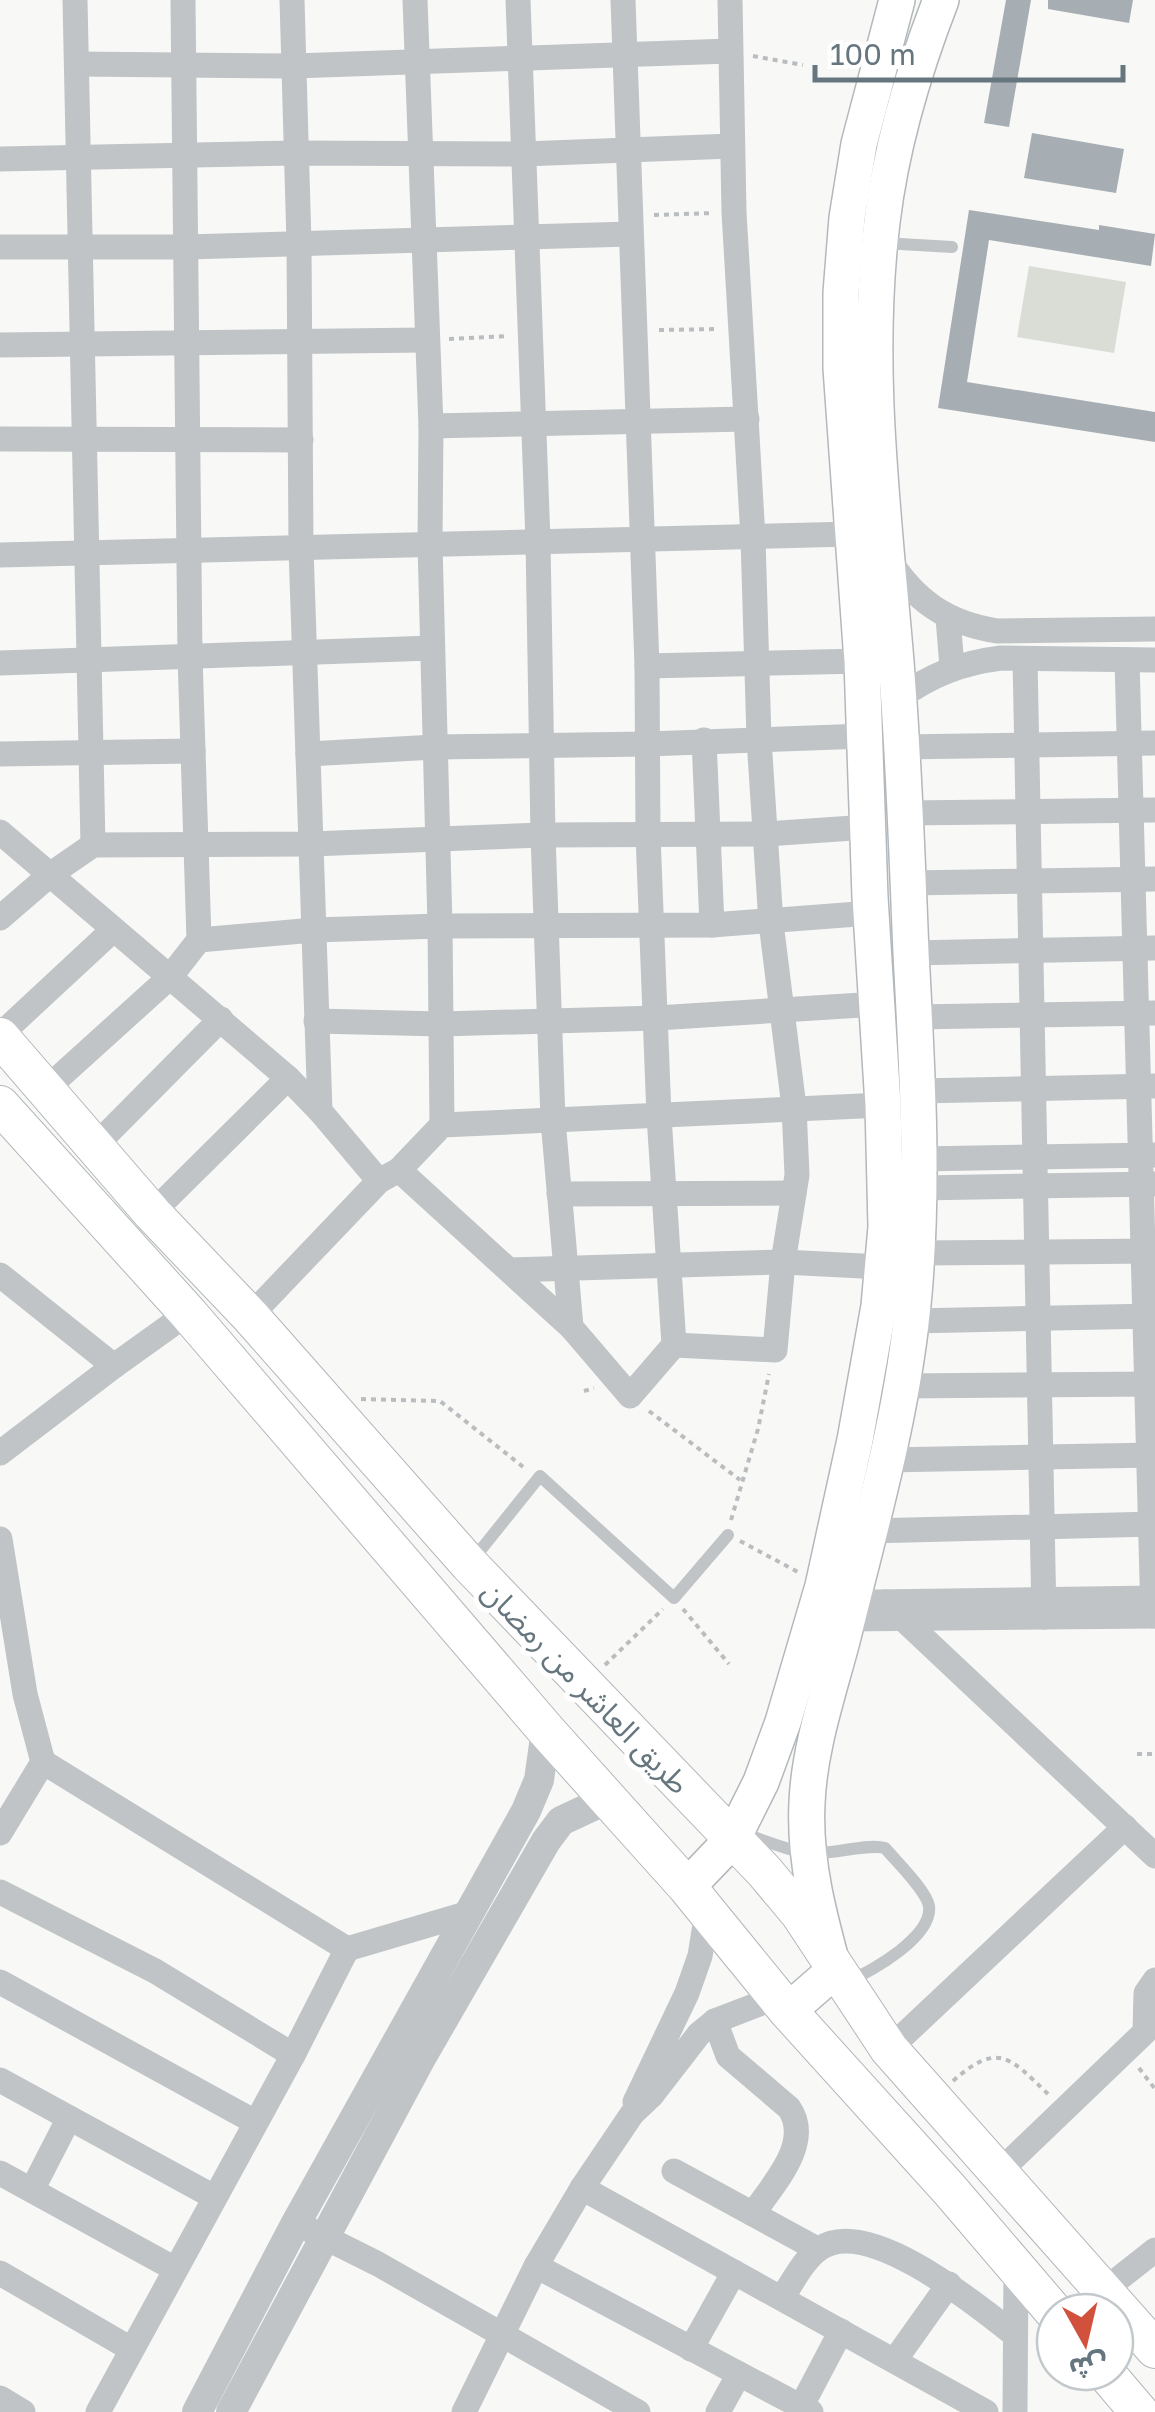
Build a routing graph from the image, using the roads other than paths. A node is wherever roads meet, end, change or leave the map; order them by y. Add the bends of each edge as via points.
1 (75, 0) edge
2 (182, 0) edge
3 (292, 0) edge
4 (415, 0) edge
5 (518, 0) edge
6 (622, 0) edge
7 (730, 0) edge
8 (896, 0) edge
9 (941, 0) edge
10 (730, 51) junction
11 (626, 54) junction
12 (521, 59) junction
13 (418, 62) junction
14 (77, 64) junction
15 (183, 64) junction
16 (294, 66) junction
17 (732, 146) junction
18 (628, 151) junction
19 (296, 154) junction
20 (524, 154) junction
21 (420, 155) junction
22 (183, 156) junction
23 (79, 158) junction
24 (0, 159) edge
25 (631, 224) junction
26 (527, 238) junction
27 (422, 240) junction
28 (880, 242) junction
29 (299, 243) junction
30 (82, 245) junction
31 (0, 247) edge
32 (186, 247) junction
33 (952, 247) dead end
34 (300, 340) junction
35 (426, 340) junction
36 (187, 342) junction
37 (81, 344) junction
38 (0, 345) edge
39 (746, 420) junction
40 (637, 422) junction
41 (532, 424) junction
42 (431, 426) junction
43 (188, 438) junction
44 (0, 439) edge
45 (84, 439) junction
46 (301, 440) junction
47 (852, 534) junction
48 (753, 538) junction
49 (641, 539) junction
50 (538, 541) junction
51 (430, 544) junction
52 (302, 548) junction
53 (190, 550) junction
54 (85, 553) junction
55 (0, 555) edge
56 (888, 558) junction
57 (948, 618) junction
58 (1155, 629) edge
59 (432, 648) junction
60 (306, 654) junction
61 (190, 656) junction
62 (1025, 659) junction
63 (1127, 660) junction
64 (1155, 660) edge
65 (87, 661) junction
66 (862, 661) junction
67 (756, 662) junction
68 (0, 663) edge
69 (647, 666) junction
70 (952, 667) junction
71 (899, 698) junction
72 (865, 736) junction
73 (759, 739) junction
74 (704, 740) junction
75 (1142, 743) edge
76 (542, 744) junction
77 (646, 744) junction
78 (1028, 745) junction
79 (435, 746) junction
80 (901, 747) junction
81 (193, 751) junction
82 (91, 753) junction
83 (0, 754) edge
84 (308, 754) junction
85 (1143, 810) edge
86 (1030, 812) junction
87 (905, 813) junction
88 (868, 827) junction
89 (0, 832) edge
90 (543, 834) junction
91 (766, 834) junction
92 (648, 835) junction
93 (706, 835) junction
94 (436, 838) junction
95 (311, 844) junction
96 (93, 846) junction
97 (194, 846) junction
98 (51, 874) junction
99 (1144, 879) edge
100 (1031, 881) junction
101 (908, 883) junction
102 (871, 912) junction
103 (0, 918) edge
104 (772, 923) junction
105 (712, 925) junction
106 (440, 926) junction
107 (652, 926) junction
108 (547, 928) junction
109 (113, 930) junction
110 (314, 930) junction
111 (198, 940) junction
112 (1145, 948) edge
113 (1032, 950) junction
114 (911, 953) junction
115 (170, 977) junction
116 (878, 1004) junction
117 (780, 1012) junction
118 (1146, 1013) edge
119 (1034, 1015) junction
120 (914, 1017) junction
121 (656, 1018) junction
122 (221, 1019) junction
123 (550, 1020) junction
124 (316, 1021) junction
125 (441, 1024) junction
126 (0, 1036) edge
127 (288, 1078) junction
128 (1147, 1086) edge
129 (1035, 1088) junction
130 (45, 1090) junction
131 (918, 1090) junction
132 (883, 1105) junction
133 (794, 1107) junction
134 (320, 1111) junction
135 (659, 1116) junction
136 (3, 1118) edge
137 (553, 1120) junction
138 (442, 1125) junction
139 (94, 1147) junction
140 (1148, 1155) edge
141 (1036, 1157) junction
142 (920, 1174) junction
143 (389, 1176) junction
144 (1149, 1184) edge
145 (1036, 1186) junction
146 (794, 1192) junction
147 (559, 1194) junction
148 (663, 1194) junction
149 (152, 1213) junction
150 (1150, 1251) edge
151 (918, 1253) junction
152 (1038, 1253) junction
153 (783, 1262) junction
154 (668, 1265) junction
155 (882, 1266) junction
156 (565, 1267) junction
157 (508, 1270) junction
158 (0, 1275) edge
159 (188, 1313) junction
160 (250, 1316) junction
161 (1151, 1316) edge
162 (1039, 1318) junction
163 (912, 1321) junction
164 (570, 1328) junction
165 (674, 1345) junction
166 (114, 1366) junction
167 (1152, 1384) edge
168 (902, 1386) junction
169 (1040, 1386) junction
170 (0, 1452) edge
171 (1152, 1455) edge
172 (1042, 1457) junction
173 (887, 1460) junction
174 (1153, 1524) edge
175 (1043, 1526) junction
176 (869, 1531) junction
177 (728, 1535) road end
178 (0, 1539) edge
179 (469, 1564) junction
180 (862, 1606) junction
181 (1154, 1607) edge
182 (1044, 1608) junction
183 (0, 1682) edge
184 (25, 1694) junction
185 (546, 1730) junction
186 (43, 1762) junction
187 (12, 1787) edge
188 (608, 1799) junction
189 (1125, 1827) junction
190 (0, 1833) edge
191 (734, 1836) junction
192 (808, 1853) junction
193 (1155, 1856) edge
194 (0, 1892) edge
195 (697, 1899) junction
196 (468, 1913) junction
197 (346, 1949) junction
198 (838, 1977) junction
199 (1155, 1980) edge
200 (0, 1982) edge
201 (782, 2004) junction
202 (715, 2020) junction
203 (889, 2049) junction
204 (293, 2054) junction
205 (0, 2080) edge
206 (632, 2114) junction
207 (69, 2118) junction
208 (255, 2122) junction
209 (674, 2171) dead end
210 (0, 2173) edge
211 (998, 2173) junction
212 (582, 2188) junction
213 (32, 2190) junction
214 (214, 2197) junction
215 (753, 2214) junction
216 (296, 2222) junction
217 (325, 2237) junction
218 (817, 2250) junction
219 (1155, 2250) edge
220 (536, 2266) junction
221 (1016, 2267) junction
222 (175, 2269) junction
223 (734, 2272) junction
224 (0, 2273) edge
225 (949, 2284) junction
226 (1104, 2291) junction
227 (1037, 2292) edge
228 (782, 2298) junction
229 (841, 2331) junction
230 (500, 2335) junction
231 (1015, 2335) junction
232 (130, 2349) junction
233 (690, 2349) junction
234 (1155, 2349) edge
235 (894, 2360) junction
236 (739, 2374) junction
237 (1122, 2392) edge
238 (0, 2398) edge
239 (953, 2404) edge
240 (806, 2409) edge
241 (24, 2412) edge
242 (98, 2412) edge
243 (197, 2412) edge
244 (231, 2412) edge
245 (464, 2412) edge
246 (638, 2412) edge
247 (718, 2412) edge
248 (986, 2412) edge
249 (1015, 2412) edge
250 (1139, 2412) edge

1 - 14 street
2 - 15 street
3 - 16 street
4 - 13 street
5 - 12 street
6 - 11 street
7 - 10 street
8 - 47 main road via 847,218 840,368
9 - 28 main road via 894,147
10 - 11 street
10 - 17 street
11 - 12 street
11 - 18 street
12 - 13 street
12 - 20 street
13 - 16 street
13 - 21 street
14 - 15 street
14 - 23 street
15 - 16 street
15 - 22 street
16 - 19 street
17 - 18 street
17 - 39 street
18 - 20 street
18 - 25 street
19 - 21 street
19 - 22 street
19 - 29 street
20 - 21 street
20 - 26 street
21 - 27 street
22 - 23 street
22 - 32 street
23 - 24 street
23 - 30 street
25 - 26 street
25 - 40 street
26 - 27 street
26 - 41 street
27 - 29 street
27 - 35 street
28 - 33 lane
28 - 56 main road via 874,384
29 - 32 street
29 - 34 street
30 - 31 street
30 - 32 street
30 - 37 street
32 - 36 street
34 - 35 street
34 - 36 street
34 - 46 street
35 - 42 street
36 - 37 street
36 - 43 street
37 - 38 street
37 - 45 street
39 - 40 street
39 - 48 street
40 - 41 street
40 - 49 street
41 - 42 street
41 - 50 street
42 - 51 street
43 - 45 street
43 - 46 street
43 - 53 street
44 - 45 street
45 - 54 street
46 - 52 street
47 - 48 street
47 - 66 main road
48 - 49 street
48 - 67 street
49 - 50 street
49 - 69 street
50 - 51 street
50 - 76 street
51 - 52 street
51 - 59 street
52 - 53 street
52 - 60 street
53 - 54 street
53 - 61 street
54 - 55 street
54 - 65 street
56 - 57 street via 913,592
56 - 71 main road
57 - 58 street via 997,632
57 - 70 street
59 - 60 street
59 - 79 street
60 - 61 street
60 - 84 street
61 - 65 street
61 - 81 street
62 - 63 street
62 - 70 street
62 - 78 street
63 - 64 street
63 - 75 street
65 - 68 street
65 - 82 street
66 - 67 street
66 - 72 main road
67 - 69 street
67 - 73 street
69 - 77 street
70 - 71 street
71 - 80 main road
72 - 73 street
72 - 88 main road
73 - 74 street
73 - 91 street
74 - 77 street
74 - 93 street
75 - 78 street
75 - 85 street
76 - 77 street
76 - 79 street
76 - 90 street
77 - 92 street
78 - 80 street
78 - 86 street
79 - 84 street
79 - 94 street
80 - 87 main road
81 - 82 street
81 - 97 street
82 - 83 street
82 - 96 street
84 - 95 street
85 - 86 street
85 - 99 street
86 - 87 street
86 - 100 street
87 - 101 main road
88 - 91 street
88 - 102 main road
89 - 98 street
90 - 92 street
90 - 94 street
90 - 108 street
91 - 93 street
91 - 104 street
92 - 93 street
92 - 107 street
93 - 105 street
94 - 95 street
94 - 106 street
95 - 97 street
95 - 110 street
96 - 97 street
96 - 98 street
97 - 111 street
98 - 103 street
98 - 109 street
99 - 100 street
99 - 112 street
100 - 101 street
100 - 113 street
101 - 114 main road
102 - 104 street
102 - 116 main road
104 - 105 street
104 - 117 street
105 - 107 street
106 - 108 street
106 - 110 street
106 - 125 street
107 - 108 street
107 - 121 street
108 - 123 street
109 - 115 street
109 - 126 street
110 - 111 street
110 - 124 street
111 - 115 street
112 - 113 street
112 - 118 street
113 - 114 street
113 - 119 street
114 - 120 main road
115 - 122 street
115 - 130 street
116 - 117 street
116 - 132 main road
117 - 121 street
117 - 133 street
118 - 119 street
118 - 128 street
119 - 120 street
119 - 129 street
120 - 131 main road
121 - 123 street
121 - 135 street
122 - 127 street
122 - 139 street
123 - 125 street
123 - 137 street
124 - 125 street
124 - 134 street
125 - 138 street
126 - 130 main road, طريق العاشر من رمضان
127 - 134 street
127 - 149 street
128 - 129 street
128 - 140 street
129 - 131 street
129 - 141 street
130 - 139 main road, طريق العاشر من رمضان
131 - 142 main road
132 - 133 street
132 - 155 main road
133 - 135 street
133 - 146 street
134 - 143 street
135 - 137 street
135 - 148 street
136 - 159 main road, طريق العاشر من رمضان
137 - 138 street
137 - 147 street
138 - 143 street
139 - 149 main road, طريق العاشر من رمضان
140 - 141 street
140 - 144 street
141 - 142 street
141 - 145 street
142 - 145 street
142 - 151 main road
143 - 157 street
143 - 160 street
144 - 145 street
144 - 150 street
145 - 152 street
146 - 148 street
146 - 153 street
147 - 148 street
147 - 156 street
148 - 154 street
149 - 160 main road, طريق العاشر من رمضان
150 - 152 street
150 - 161 street
151 - 152 street
151 - 163 main road
152 - 162 street
153 - 154 street
153 - 155 street
153 - 165 street via 775,1350
154 - 156 street
154 - 165 street
155 - 180 main road via 855,1440
156 - 157 street
156 - 164 street
157 - 164 street
158 - 166 street
159 - 166 street
159 - 185 main road, طريق العاشر من رمضان
160 - 179 main road, طريق العاشر من رمضان
161 - 162 street
161 - 167 street
162 - 163 street
162 - 169 street
163 - 168 main road
164 - 165 street via 630,1396
166 - 170 street
167 - 169 street
167 - 171 street
168 - 169 street
168 - 173 main road
169 - 172 street
171 - 172 street
171 - 174 street
172 - 173 street
172 - 175 street
173 - 176 main road
174 - 175 street
174 - 181 street
175 - 176 street
175 - 182 street
176 - 180 main road
177 - 179 lane via 674,1598 540,1476
178 - 184 street
179 - 191 main road, طريق العاشر من رمضان
180 - 182 street
180 - 189 street
180 - 191 main road via 783,1722
180 - 192 main road via 816,1746
181 - 182 street
183 - 184 street
184 - 186 street
185 - 188 main road, طريق العاشر من رمضان
185 - 196 street via 539,1780
186 - 187 street
186 - 197 street
187 - 190 street
188 - 195 main road, طريق العاشر من رمضان
188 - 217 street via 562,1821 546,1841
189 - 193 street
189 - 203 street
191 - 192 lane
191 - 195 main road
191 - 198 main road, طريق العاشر من رمضان via 800,1914
192 - 198 main road
192 - 198 lane via 885,1848 928,1902 925,1923 889,1962
194 - 204 street via 156,1971
195 - 201 main road, طريق العاشر من رمضان
195 - 206 street via 700,1956
196 - 197 street
196 - 216 street
197 - 204 street
198 - 201 main road
198 - 203 main road, طريق العاشر من رمضان
199 - 211 street via 1146,1993 1146,2028 1127,2052
200 - 208 street
201 - 202 street
201 - 221 main road, طريق العاشر من رمضان
202 - 206 street
202 - 215 street via 728,2056 795,2118 796,2145
203 - 211 main road, طريق العاشر من رمضان
204 - 208 street
205 - 207 street
206 - 212 street
207 - 213 street
207 - 214 street
208 - 214 street
209 - 215 street
210 - 213 street
211 - 226 main road, طريق العاشر من رمضان
212 - 220 street
212 - 223 street
213 - 222 street
214 - 222 street
215 - 218 street
216 - 217 street
216 - 243 street
217 - 230 street
217 - 244 street
218 - 225 street via 843,2240 861,2243
218 - 228 street
219 - 226 street
220 - 230 street
220 - 233 street
221 - 227 main road, طريق العاشر من رمضان
221 - 231 street
222 - 232 street
223 - 228 street
223 - 233 street
224 - 232 street
225 - 231 street
225 - 235 street
226 - 234 main road, طريق العاشر من رمضان
228 - 229 street
229 - 235 street
229 - 240 street
230 - 245 street
230 - 246 street
231 - 249 street
232 - 242 street
233 - 236 street
235 - 239 street
236 - 240 street
236 - 247 street
237 - 250 main road
238 - 241 street
239 - 248 street

